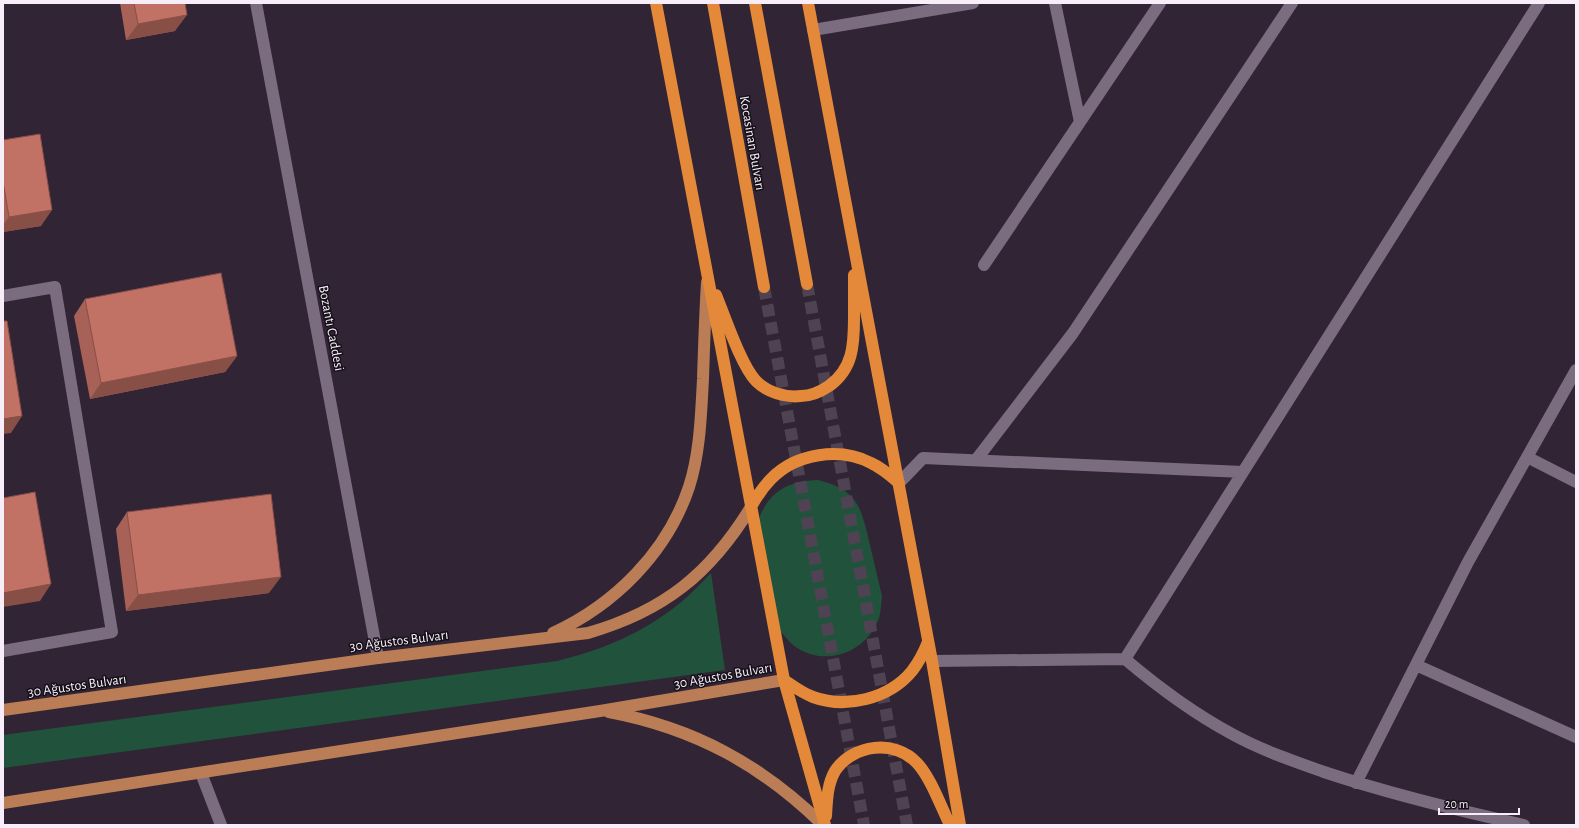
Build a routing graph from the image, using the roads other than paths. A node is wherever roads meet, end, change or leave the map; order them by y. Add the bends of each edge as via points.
1 (256, 3) edge
2 (656, 3) edge
3 (713, 3) edge
4 (755, 3) edge
5 (808, 3) edge
6 (973, 3) edge
7 (1055, 3) edge
8 (1160, 3) edge
9 (1292, 3) edge
10 (1539, 3) edge
11 (813, 30) junction
12 (1080, 122) junction
13 (854, 247) junction
14 (984, 265) dead end
15 (707, 272) junction
16 (807, 284) tunnel mouth
17 (764, 287) tunnel mouth
18 (3, 296) edge
19 (1576, 370) edge
20 (1527, 457) junction
21 (976, 460) junction
22 (1243, 472) junction
23 (1576, 482) edge
24 (899, 483) junction
25 (751, 506) junction
26 (544, 637) junction
27 (928, 642) junction
28 (3, 650) edge
29 (378, 658) junction
30 (1125, 659) junction
31 (932, 661) junction
32 (1416, 664) junction
33 (784, 680) junction
34 (3, 710) edge
35 (600, 710) junction
36 (1576, 737) edge
37 (201, 773) junction
38 (1356, 783) junction
39 (3, 804) edge
40 (221, 825) edge
41 (825, 825) edge
42 (950, 825) edge
43 (960, 825) edge
44 (1524, 825) edge

1 - 29 street, Bozantı Caddesi
2 - 15 highway
3 - 17 highway, Kocasinan Bulvarı
4 - 16 highway, Kocasinan Bulvarı
5 - 11 highway
6 - 11 street
7 - 12 street
8 - 12 street
9 - 21 street via 1073,333
10 - 22 street
11 - 13 highway
12 - 14 street
13 - 15 highway via 854,342 851,357 845,371 835,382 823,391 808,396 780,395 756,381 744,363
13 - 24 highway
15 - 25 highway
15 - 26 main road via 701,425 689,486 680,510 654,552 618,592 571,625
18 - 28 street via 55,287 112,632
19 - 20 street
20 - 23 street
20 - 32 street via 1468,562
21 - 22 street
21 - 24 street via 923,458
22 - 30 street
24 - 25 highway via 870,462 853,456 818,455 786,467 760,491
24 - 27 highway
25 - 26 main road, 30 Ağustos Bulvarı via 736,530 704,568 678,591 612,626 588,633
25 - 33 highway
26 - 29 main road, 30 Ağustos Bulvarı
27 - 31 highway
27 - 33 highway via 911,672 898,684 866,699 831,701 798,690
29 - 34 main road, 30 Ağustos Bulvarı
30 - 31 street
30 - 38 street via 1171,696 1232,734 1266,751
31 - 43 highway
32 - 36 street
32 - 38 street
33 - 35 main road, 30 Ağustos Bulvarı
33 - 41 highway
35 - 37 main road, 30 Ağustos Bulvarı
35 - 41 main road via 659,724 716,746 775,782
37 - 39 main road, 30 Ağustos Bulvarı
37 - 40 street
38 - 44 street
41 - 42 highway via 829,784 835,771 857,753 883,747 907,754 917,763

